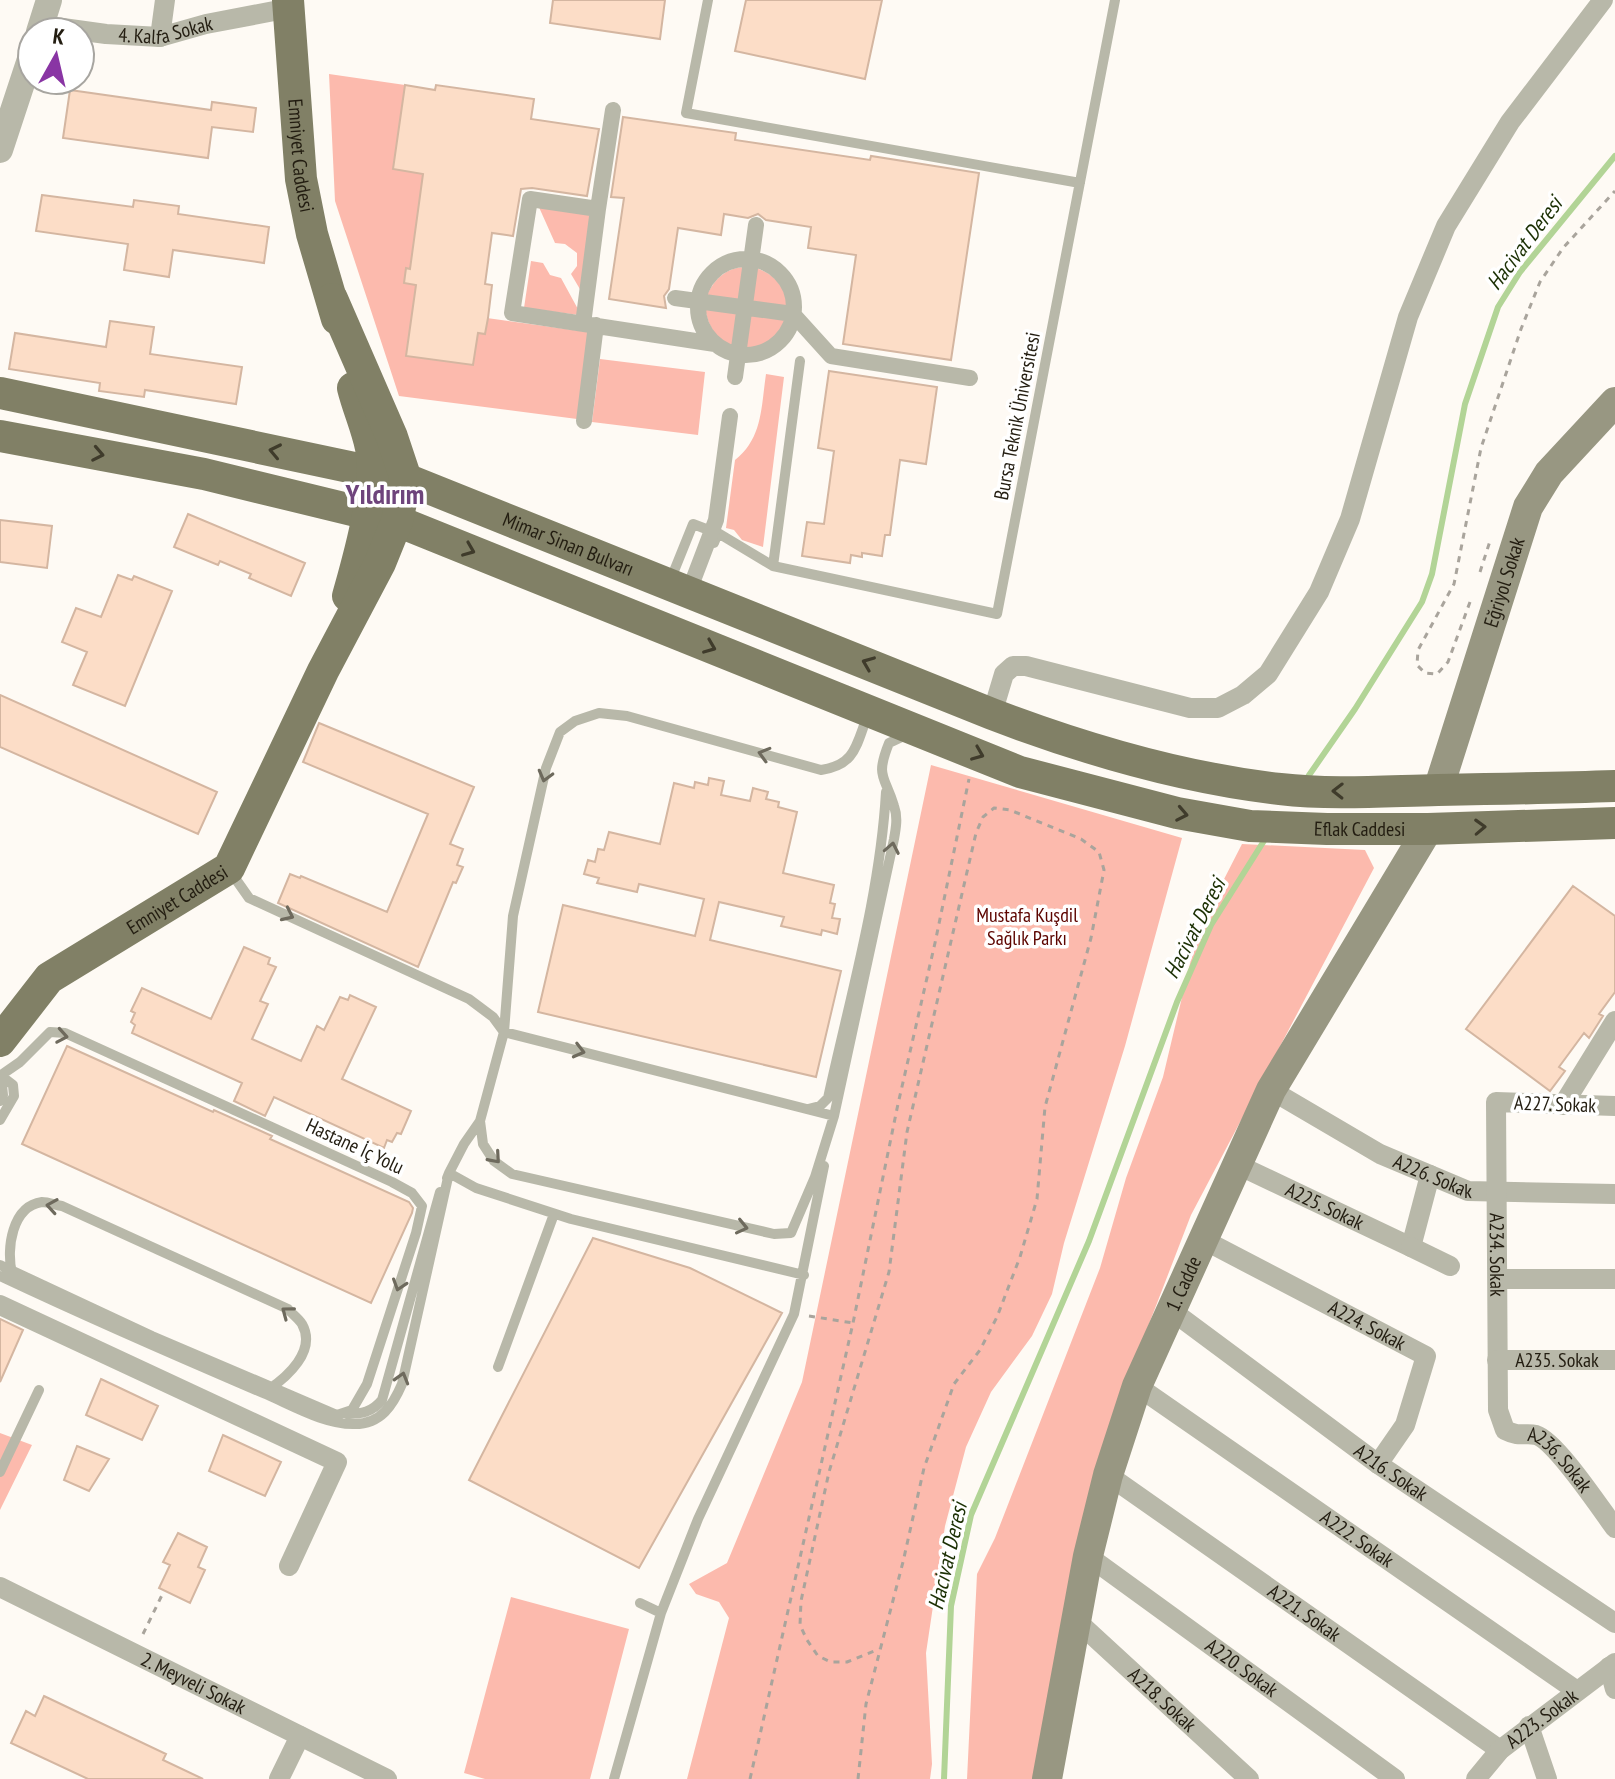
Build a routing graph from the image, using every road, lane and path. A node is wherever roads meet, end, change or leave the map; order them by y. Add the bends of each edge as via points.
1 (165, 0) edge
2 (708, 0) edge
3 (1115, 0) edge
4 (1603, 0) edge
5 (290, 3) edge
6 (45, 14) edge
7 (160, 37) junction
8 (18, 96) edge
9 (613, 110) dead end
10 (0, 150) edge
11 (1080, 183) junction
12 (1615, 191) edge
13 (598, 209) junction
14 (756, 225) dead end
15 (751, 260) junction
16 (675, 298) dead end
17 (332, 299) junction
18 (699, 301) junction
19 (745, 307) junction
20 (793, 314) junction
21 (589, 324) junction
22 (715, 344) junction
23 (738, 354) junction
24 (800, 361) dead end
25 (735, 377) dead end
26 (0, 378) edge
27 (970, 378) dead end
28 (14, 397) edge
29 (1615, 402) edge
30 (358, 408) junction
31 (730, 416) dead end
32 (584, 421) dead end
33 (7, 441) edge
34 (317, 460) junction
35 (372, 472) junction
36 (406, 479) junction
37 (382, 517) junction
38 (1494, 531) dead end
39 (714, 532) junction
40 (773, 566) junction
41 (1477, 580) dead end
42 (685, 589) junction
43 (1474, 592) dead end
44 (869, 711) junction
45 (992, 714) junction
46 (920, 731) junction
47 (1046, 735) junction
48 (970, 751) junction
49 (1120, 756) joint
50 (1615, 786) edge
51 (886, 790) junction
52 (1427, 790) junction
53 (1106, 796) joint
54 (1615, 823) edge
55 (1415, 829) junction
56 (229, 868) junction
57 (1615, 1021) edge
58 (504, 1032) junction
59 (0, 1041) edge
60 (0, 1075) edge
61 (1271, 1090) junction
62 (0, 1101) edge
63 (1496, 1102) joint
64 (1563, 1105) junction
65 (1615, 1106) edge
66 (807, 1109) junction
67 (834, 1116) junction
68 (0, 1120) edge
69 (480, 1121) junction
70 (831, 1132) junction
71 (1238, 1165) junction
72 (449, 1173) junction
73 (1430, 1175) junction
74 (1495, 1193) junction
75 (1615, 1194) edge
76 (554, 1214) junction
77 (1204, 1240) junction
78 (1411, 1247) junction
79 (0, 1265) edge
80 (1450, 1266) dead end
81 (12, 1271) junction
82 (804, 1275) junction
83 (0, 1276) edge
84 (1498, 1279) junction
85 (1615, 1279) edge
86 (18, 1284) junction
87 (0, 1305) edge
88 (1172, 1311) junction
89 (794, 1314) junction
90 (853, 1323) junction
91 (118, 1326) junction
92 (149, 1340) junction
93 (105, 1354) junction
94 (1497, 1360) junction
95 (1615, 1360) edge
96 (498, 1367) dead end
97 (136, 1368) junction
98 (1137, 1386) junction
99 (39, 1390) dead end
100 (268, 1390) junction
101 (1498, 1410) joint
102 (337, 1415) junction
103 (1378, 1464) junction
104 (0, 1472) edge
105 (1108, 1475) junction
106 (1615, 1528) edge
107 (1088, 1556) junction
108 (289, 1566) dead end
109 (0, 1587) edge
110 (164, 1591) dead end
111 (640, 1603) dead end
112 (661, 1613) junction
113 (1077, 1621) junction
114 (1615, 1623) edge
115 (879, 1649) junction
116 (134, 1653) junction
117 (1612, 1665) edge
118 (1615, 1689) edge
119 (1577, 1691) junction
120 (1529, 1726) junction
121 (300, 1736) junction
122 (1500, 1750) junction
123 (1384, 1776) edge
124 (279, 1779) edge
125 (387, 1779) edge
126 (614, 1779) edge
127 (750, 1779) edge
128 (858, 1779) edge
129 (1047, 1779) edge
130 (1249, 1779) edge
131 (1476, 1779) edge
132 (1547, 1779) edge

1 - 7 street
2 - 11 lane via 686,113
3 - 11 lane, Bursa Teknik Üniversitesi
4 - 45 street via 1510,122 1446,226 1408,317 1350,519 1319,592 1268,674 1218,708 1190,708 1013,666 1004,674
5 - 7 street, 4. Kalfa Sokak
5 - 17 main road, Emniyet Caddesi via 301,179
6 - 7 street, 4. Kalfa Sokak via 106,34
8 - 10 street
9 - 13 street
11 - 40 lane, Bursa Teknik Üniversitesi via 997,614
12 - 43 path via 1551,265 1521,329 1481,448 1454,584 1418,650 1417,665 1425,673 1437,674 1448,662
13 - 21 street
13 - 21 street via 530,199 512,313
14 - 15 street
15 - 18 street via 719,267 705,281
15 - 19 street
15 - 20 street via 778,271 790,287
16 - 18 street
17 - 30 main road
17 - 36 main road
18 - 19 street
18 - 22 street via 704,331
19 - 20 street
19 - 23 street
20 - 23 street via 788,331 774,346
20 - 27 street via 831,356
21 - 22 street
21 - 32 street
22 - 23 street
23 - 25 street
24 - 40 lane
26 - 28 main road
34 -> 28 main road, Mimar Sinan Bulvarı
29 - 52 main road, Eğriyol Sokak via 1549,473 1528,507
30 - 34 main road via 351,452
30 - 35 main road via 371,446
31 - 39 street
33 -> 37 main road, Mimar Sinan Bulvarı via 204,474
34 - 35 main road, Mimar Sinan Bulvarı
35 - 36 main road, Mimar Sinan Bulvarı
35 - 37 main road
36 - 37 main road
36 - 42 main road, Mimar Sinan Bulvarı
37 -> 44 main road, Mimar Sinan Bulvarı
37 - 56 main road, Emniyet Caddesi via 323,671
38 - 41 path
39 - 40 lane, Bursa Teknik Üniversitesi
39 - 42 street
45 -> 42 main road, Mimar Sinan Bulvarı
44 - 46 main road, Mimar Sinan Bulvarı
44 - 47 main road via 876,700 893,696 1009,738
44 -> 58 lane via 850,757 839,767 821,770 627,716 599,713 560,732 546,768 513,916
45 - 47 main road, Mimar Sinan Bulvarı
46 - 48 main road, Mimar Sinan Bulvarı
46 - 51 lane via 889,743 881,775
47 - 49 main road, Mimar Sinan Bulvarı
48 -> 53 main road, Mimar Sinan Bulvarı via 1020,772
48 - 90 path via 971,772
52 -> 49 main road, Eflak Caddesi via 1282,789
50 - 52 main road, Eflak Caddesi
51 - 66 lane via 866,932 828,1098
67 -> 51 lane via 894,839 897,819
53 -> 55 main road, Eflak Caddesi via 1250,826
55 -> 54 main road, Eflak Caddesi
55 - 61 main road, 1. Cadde
56 -> 58 lane via 249,898 469,999
56 - 59 main road, Emniyet Caddesi via 49,978
57 - 64 street
58 -> 66 lane
58 - 69 lane
60 - 62 lane
60 - 68 lane via 13,1085 14,1096
60 -> 102 lane, Hastane İç Yolu via 50,1032 65,1033 412,1193 422,1206 421,1218 367,1384 352,1410
61 - 71 main road, 1. Cadde
61 - 73 street, A226. Sokak via 1380,1154
63 - 64 street, A227. Sokak
63 - 74 street, A234. Sokak
64 - 65 street, A227. Sokak
66 - 67 lane
67 - 70 lane
69 -> 70 lane via 483,1144 512,1174 774,1234 791,1233
69 - 72 lane
70 - 82 lane
71 - 77 main road, 1. Cadde
71 - 78 street, A225. Sokak
72 - 76 lane via 476,1188
100 -> 72 lane via 336,1422 356,1425 379,1418 392,1405 402,1384
72 - 102 lane via 437,1197 382,1400 360,1414
73 - 74 street, A226. Sokak via 1468,1191
73 - 78 street
74 - 75 street, A226. Sokak
74 - 84 street, A234. Sokak
76 - 82 lane
76 - 96 lane
77 - 88 main road, 1. Cadde
77 - 103 street, A224. Sokak via 1426,1356 1405,1425
78 - 80 street, A225. Sokak
79 - 81 lane
81 - 86 lane
81 - 91 lane
100 -> 81 lane via 286,1377 303,1352 302,1325 288,1309 44,1202 27,1208 18,1220 9,1258
82 - 89 lane
83 - 86 lane
84 - 85 street
84 - 94 street, A234. Sokak
86 - 91 lane
87 - 93 street
88 - 98 main road, 1. Cadde
88 - 103 street, A216. Sokak
89 - 90 path
89 - 112 lane via 698,1519
90 - 127 path
91 - 92 lane
91 - 93 lane
92 - 97 lane
92 - 100 lane
93 - 97 street
94 - 95 street, A235. Sokak
94 - 101 street, A234. Sokak
97 - 108 street via 337,1462
98 - 105 main road, 1. Cadde
98 - 119 street, A222. Sokak
99 - 104 lane
100 - 102 lane
101 - 106 street, A236. Sokak via 1505,1430 1518,1436 1534,1434 1550,1443
103 - 114 street, A216. Sokak
105 - 107 main road, 1. Cadde
105 - 122 street, A221. Sokak
107 - 113 main road, 1. Cadde
107 - 123 street, A220. Sokak
109 - 116 street, 2. Meyveli Sokak
110 - 116 path
111 - 112 lane
112 - 126 lane
113 - 129 main road, 1. Cadde
113 - 130 street, A218. Sokak
115 - 115 path via 924,1468 954,1384 997,1317 1037,1199 1045,1107 1104,870 1099,852 1081,839 1010,810 994,808 976,833 907,1132 889,1272 829,1472 801,1601 800,1625 818,1656 847,1662
115 - 128 path via 866,1704
116 - 121 street, 2. Meyveli Sokak
117 - 118 street
117 - 119 street, A223. Sokak
119 - 120 street, A223. Sokak
120 - 122 street, A223. Sokak
120 - 132 street
121 - 124 street
121 - 125 street, 2. Meyveli Sokak
122 - 131 street, A223. Sokak

